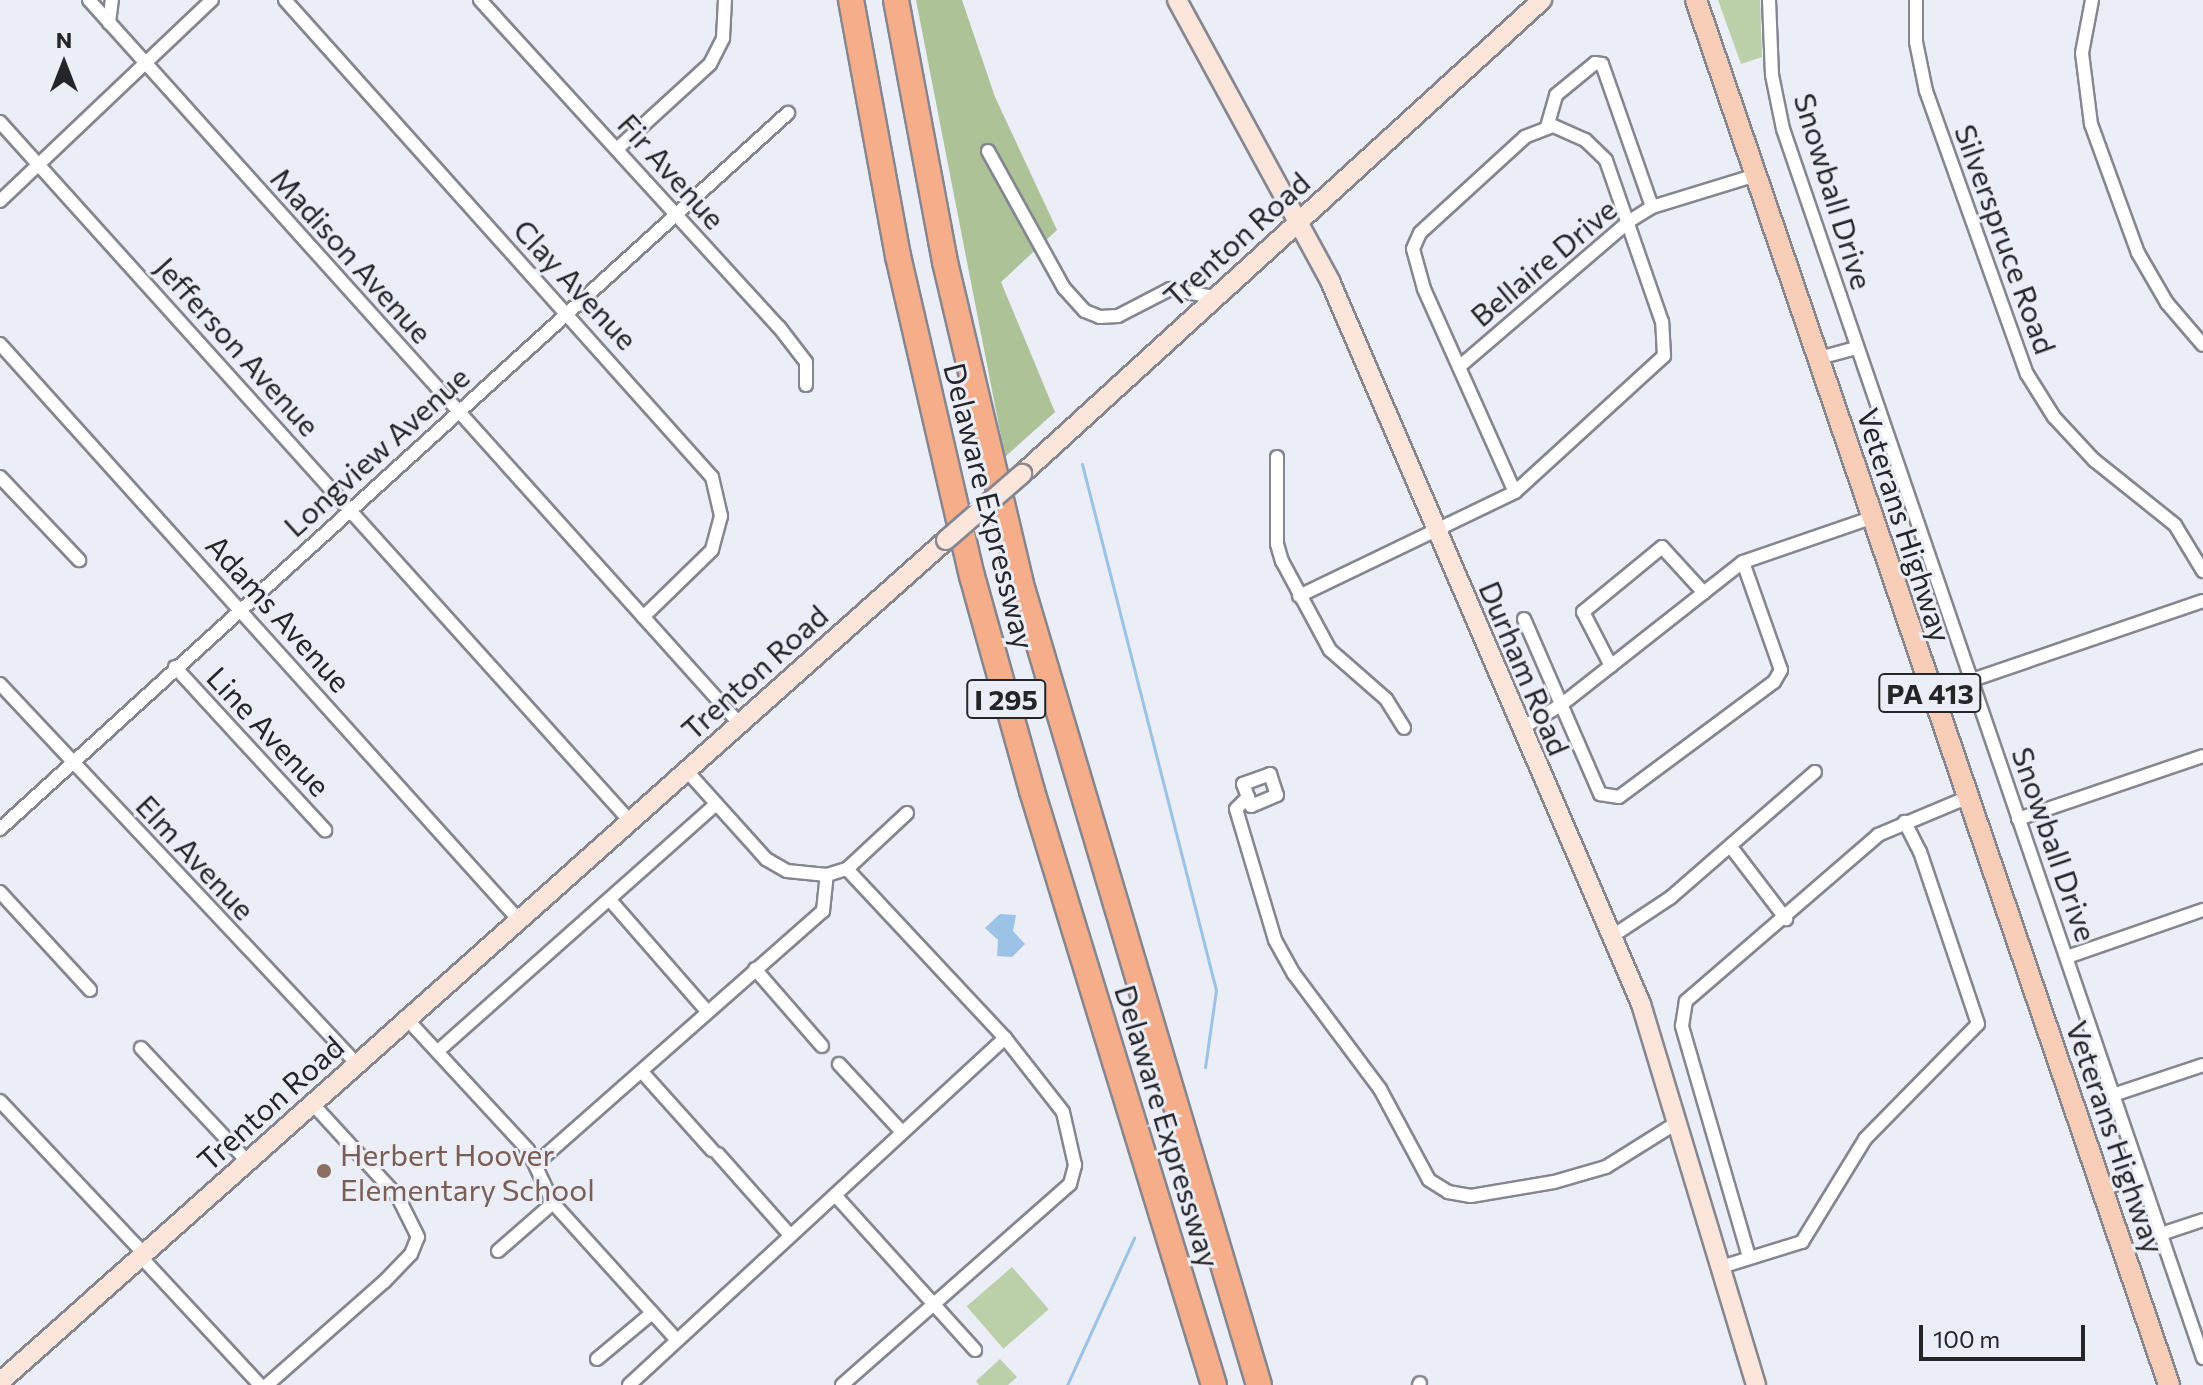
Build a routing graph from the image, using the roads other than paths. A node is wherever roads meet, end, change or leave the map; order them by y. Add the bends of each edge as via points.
1 (89, 0) edge
2 (112, 0) edge
3 (212, 0) edge
4 (285, 0) edge
5 (480, 0) edge
6 (725, 0) edge
7 (851, 0) edge
8 (896, 0) edge
9 (1177, 0) edge
10 (1542, 0) edge
11 (1696, 0) edge
12 (1769, 0) edge
13 (1916, 0) edge
14 (2092, 0) edge
15 (109, 23) junction
16 (144, 63) junction
17 (788, 113) dead end
18 (0, 122) edge
19 (1547, 127) junction
20 (617, 149) junction
21 (988, 151) dead end
22 (38, 165) junction
23 (1756, 175) junction
24 (0, 201) edge
25 (1652, 207) junction
26 (677, 216) junction
27 (1299, 220) junction
28 (1628, 222) junction
29 (1213, 297) junction
30 (568, 313) junction
31 (0, 344) edge
32 (2203, 345) edge
33 (1857, 348) junction
34 (1819, 358) junction
35 (1459, 367) junction
36 (806, 385) dead end
37 (459, 412) junction
38 (1277, 457) dead end
39 (0, 477) edge
40 (1515, 492) junction
41 (351, 509) junction
42 (1871, 518) junction
43 (1434, 530) junction
44 (79, 560) dead end
45 (1743, 562) junction
46 (2203, 571) edge
47 (1704, 593) junction
48 (1299, 596) junction
49 (2203, 601) edge
50 (240, 608) junction
51 (643, 617) junction
52 (1524, 619) dead end
53 (1611, 666) junction
54 (175, 667) junction
55 (1972, 680) junction
56 (0, 684) edge
57 (1561, 705) junction
58 (738, 722) junction
59 (1404, 728) dead end
60 (1520, 729) junction
61 (2203, 756) edge
62 (73, 762) junction
63 (686, 770) junction
64 (1815, 772) dead end
65 (1248, 797) dead end
66 (1966, 798) junction
67 (716, 804) junction
68 (907, 813) dead end
69 (2018, 819) junction
70 (629, 820) junction
71 (1905, 822) junction
72 (0, 829) edge
73 (325, 830) dead end
74 (1731, 847) junction
75 (847, 869) junction
76 (827, 875) junction
77 (0, 892) edge
78 (610, 900) junction
79 (2203, 910) edge
80 (518, 919) junction
81 (1786, 919) junction
82 (1611, 937) junction
83 (2067, 957) junction
84 (755, 969) junction
85 (90, 990) dead end
86 (707, 1011) junction
87 (405, 1017) junction
88 (1005, 1038) junction
89 (822, 1046) dead end
90 (141, 1048) dead end
91 (438, 1051) junction
92 (356, 1063) junction
93 (839, 1064) dead end
94 (2203, 1065) edge
95 (642, 1072) junction
96 (2113, 1095) junction
97 (0, 1101) edge
98 (312, 1103) junction
99 (1678, 1122) junction
100 (902, 1132) junction
101 (247, 1161) junction
102 (538, 1162) junction
103 (2140, 1175) junction
104 (2104, 1189) junction
105 (835, 1195) junction
106 (553, 1203) junction
107 (2203, 1220) edge
108 (789, 1234) junction
109 (2161, 1234) junction
110 (498, 1251) dead end
111 (143, 1256) junction
112 (1749, 1257) junction
113 (1721, 1267) junction
114 (934, 1302) junction
115 (652, 1313) junction
116 (675, 1338) junction
117 (975, 1350) dead end
118 (2203, 1358) edge
119 (597, 1359) dead end
120 (0, 1382) edge
121 (260, 1385) edge
122 (267, 1385) edge
123 (629, 1385) edge
124 (842, 1385) edge
125 (1214, 1385) edge
126 (1259, 1385) edge
127 (1756, 1385) edge
128 (2169, 1385) edge

1 - 15 street, Madison Avenue
2 - 15 street
3 - 16 street
4 - 30 street, Clay Avenue
5 - 20 street, Fir Avenue
6 - 20 street via 723,38 710,64
7 - 125 highway, Delaware Expressway / I 295 via 900,266 972,576 1036,806
8 - 126 highway, Delaware Expressway / I 295 via 945,262 1023,591
9 - 27 main road, Durham Road
10 - 27 main road, Trenton Road
11 - 23 main road, Veterans Highway / PA 413
12 - 33 street, Snowball Drive via 1772,75 1783,129
13 - 46 street, Silverspruce Road via 1916,42 1926,91 2027,374 2054,417 2094,460 2175,525
14 - 32 street via 2082,53 2091,124 2138,253 2167,303
15 - 16 street, Madison Avenue
16 - 22 street
16 - 37 street, Madison Avenue
17 - 26 street, Longview Avenue
18 - 22 street, Jefferson Avenue
19 - 25 street via 1556,95 1595,63 1602,64
19 - 28 street via 1564,129 1598,148
19 - 35 street via 1525,137 1415,240 1417,271
20 - 26 street, Fir Avenue
21 - 29 street via 1064,288 1085,311 1118,316 1170,289
22 - 24 street
22 - 41 street, Jefferson Avenue
23 - 25 street, Bellaire Drive
23 - 34 main road, Veterans Highway / PA 413
25 - 28 street, Bellaire Drive
26 - 30 street, Longview Avenue
26 - 36 street, Fir Avenue via 806,362
27 - 29 main road, Trenton Road
27 - 43 main road, Durham Road
28 - 35 street, Bellaire Drive
28 - 40 street via 1662,322 1664,356
29 - 58 main road, Trenton Road, bridge via 1022,474
30 - 37 street, Longview Avenue
30 - 51 street, Clay Avenue via 701,462 719,499 712,550
31 - 50 street, Adams Avenue
33 - 34 street
33 - 55 street, Snowball Drive
34 - 42 main road, Veterans Highway / PA 413
35 - 40 street
37 - 41 street, Longview Avenue
37 - 51 street, Madison Avenue
38 - 48 street via 1277,544
39 - 44 street
40 - 43 street
41 - 50 street, Longview Avenue
41 - 70 street, Jefferson Avenue
42 - 45 street
42 - 66 main road, Veterans Highway / PA 413
43 - 48 street
43 - 60 main road, Durham Road
45 - 47 street
45 - 57 street via 1780,657 1774,682 1619,797 1609,799 1600,794
47 - 53 street
47 - 53 street via 1662,547 1583,612
48 - 59 street via 1330,650 1386,699
49 - 55 street
50 - 54 street, Longview Avenue
50 - 80 street, Adams Avenue
51 - 58 street, Madison Avenue
52 - 57 street
53 - 57 street
54 - 62 street, Longview Avenue
54 - 73 street, Line Avenue
55 - 69 street, Snowball Drive
56 - 62 street, Elm Avenue
57 - 60 street
58 - 63 main road, Trenton Road
60 - 82 main road, Durham Road
61 - 69 street
62 - 72 street, Longview Avenue
62 - 92 street, Elm Avenue
63 - 67 street
63 - 70 main road, Trenton Road
64 - 74 street
65 - 99 street via 1238,803 1237,822 1275,940 1294,974 1380,1089 1429,1180 1448,1192 1471,1196 1554,1182 1606,1167
66 - 71 street
66 - 104 main road, Veterans Highway / PA 413
67 - 76 street via 776,868
67 - 78 street
68 - 75 street
69 - 83 street, Snowball Drive
70 - 80 main road, Trenton Road
71 - 81 street via 1878,835
71 - 112 street via 1978,1024 1865,1139 1802,1242
74 - 81 street
74 - 82 street
75 - 76 street
75 - 88 street
76 - 84 street via 823,911
77 - 85 street
78 - 86 street
78 - 91 street
79 - 83 street
80 - 87 main road, Trenton Road
81 - 112 street via 1686,1001 1680,1015
82 - 99 main road, Durham Road via 1641,1004
83 - 96 street, Snowball Drive
84 - 86 street
84 - 89 street
86 - 95 street
87 - 91 street
87 - 92 main road, Trenton Road
88 - 100 street
88 - 114 street via 1063,1112 1075,1165 1070,1184
90 - 101 street
91 - 102 street
92 - 98 main road, Trenton Road
93 - 100 street
94 - 96 street
95 - 102 street
95 - 108 street
96 - 103 street, Snowball Drive
97 - 111 street
98 - 101 main road, Trenton Road
98 - 122 street via 398,1197 418,1237 411,1254 384,1282
99 - 113 main road, Durham Road
100 - 105 street
101 - 111 main road, Trenton Road
102 - 106 street
103 - 104 street
103 - 109 street, Snowball Drive
104 - 128 main road, Veterans Highway / PA 413
105 - 108 street
105 - 114 street
106 - 110 street
106 - 115 street
107 - 109 street
108 - 116 street
109 - 118 street, Snowball Drive
111 - 120 main road, Trenton Road
111 - 121 street
112 - 113 street
113 - 127 main road, Durham Road
114 - 117 street
114 - 124 street
115 - 116 street
115 - 119 street
116 - 123 street

